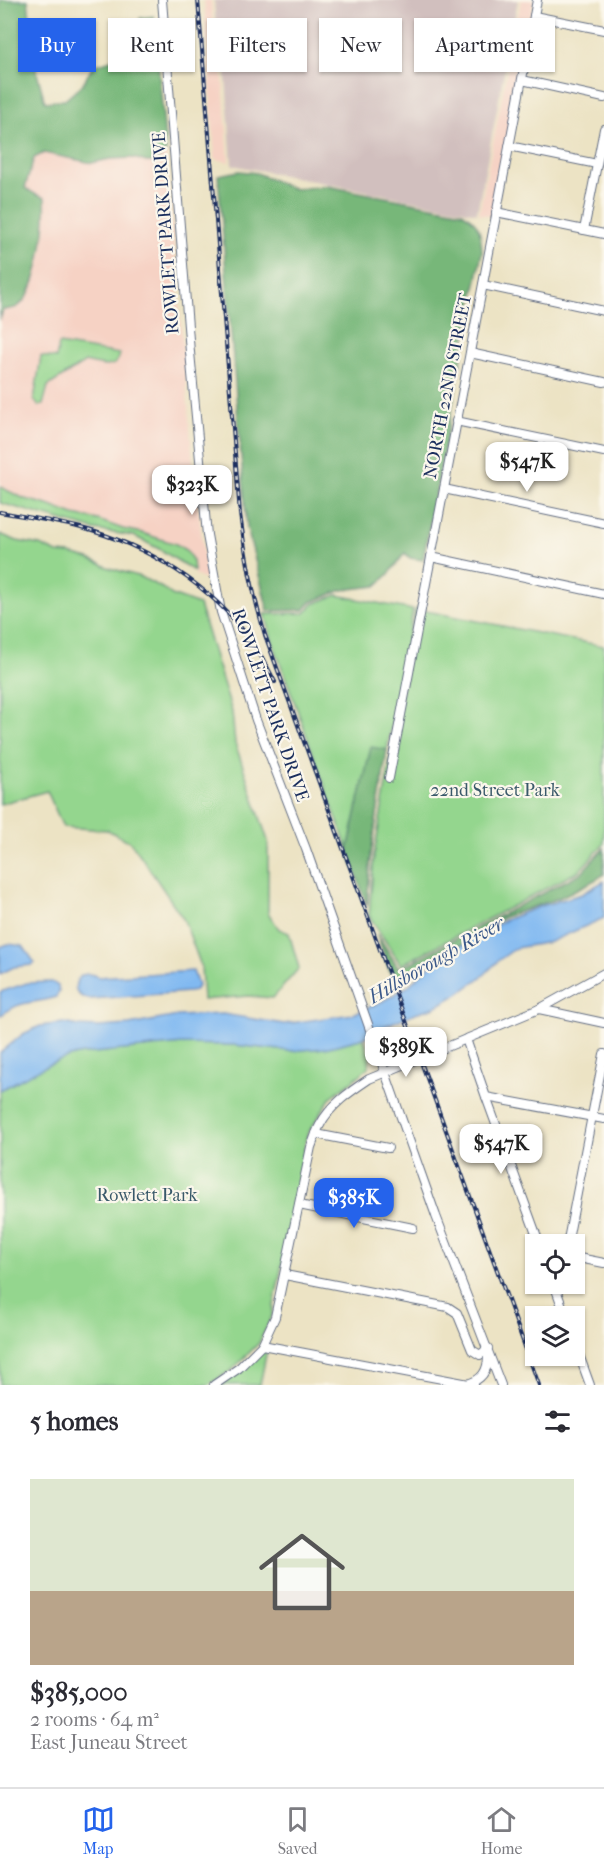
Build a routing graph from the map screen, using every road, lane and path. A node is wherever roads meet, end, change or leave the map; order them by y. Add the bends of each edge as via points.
1 (162, 0) edge
2 (537, 0) edge
3 (534, 16) junction
4 (604, 30) edge
5 (522, 80) junction
6 (604, 98) edge
7 (604, 129) edge
8 (510, 146) junction
9 (597, 164) junction
10 (496, 212) junction
11 (584, 230) junction
12 (604, 234) edge
13 (483, 285) junction
14 (604, 311) edge
15 (470, 353) junction
16 (604, 382) edge
17 (456, 421) junction
18 (604, 452) edge
19 (444, 489) junction
20 (604, 523) edge
21 (430, 557) junction
22 (604, 594) edge
23 (389, 778) dead end
24 (604, 973) edge
25 (539, 1009) junction
26 (604, 1023) edge
27 (466, 1039) junction
28 (604, 1054) edge
29 (385, 1072) junction
30 (486, 1097) junction
31 (591, 1117) junction
32 (604, 1119) edge
33 (316, 1134) junction
34 (388, 1148) dead end
35 (299, 1205) junction
36 (413, 1228) dead end
37 (536, 1234) edge
38 (569, 1234) edge
39 (585, 1259) edge
40 (604, 1263) edge
41 (285, 1275) junction
42 (262, 1345) junction
43 (488, 1348) junction
44 (583, 1366) edge
45 (455, 1383) edge
46 (471, 1384) edge
47 (214, 1385) edge
48 (501, 1385) edge
49 (590, 1385) edge

1 - 29 street, ROWLETT PARK DRIVE via 190,352 213,576 238,669
2 - 3 street, NORTH 22ND STREET
3 - 4 street
3 - 5 street, NORTH 22ND STREET
5 - 6 street
5 - 8 street, NORTH 22ND STREET
7 - 9 street
8 - 9 street
8 - 10 street, NORTH 22ND STREET
9 - 11 street
10 - 11 street
10 - 13 street, NORTH 22ND STREET
11 - 12 street
13 - 14 street
13 - 15 street, NORTH 22ND STREET
15 - 16 street
15 - 17 street, NORTH 22ND STREET
17 - 18 street
17 - 19 street, NORTH 22ND STREET
19 - 20 street
19 - 21 street, NORTH 22ND STREET
21 - 22 street
21 - 23 street, NORTH 22ND STREET
24 - 25 street
25 - 26 street
25 - 27 street
27 - 29 street
27 - 30 street
28 - 31 street
29 - 33 street via 347,1094 320,1123
29 - 43 street, ROWLETT PARK DRIVE
30 - 31 street
30 - 37 street
31 - 32 street
31 - 38 street
33 - 34 street
33 - 35 street
35 - 36 street
35 - 41 street
39 - 40 street
41 - 42 street via 275,1317
41 - 43 street via 448,1307 457,1313 472,1350 480,1355
42 - 45 street
42 - 47 street
43 - 46 street via 483,1375
43 - 48 street, ROWLETT PARK DRIVE
44 - 49 street
45 - 46 street

